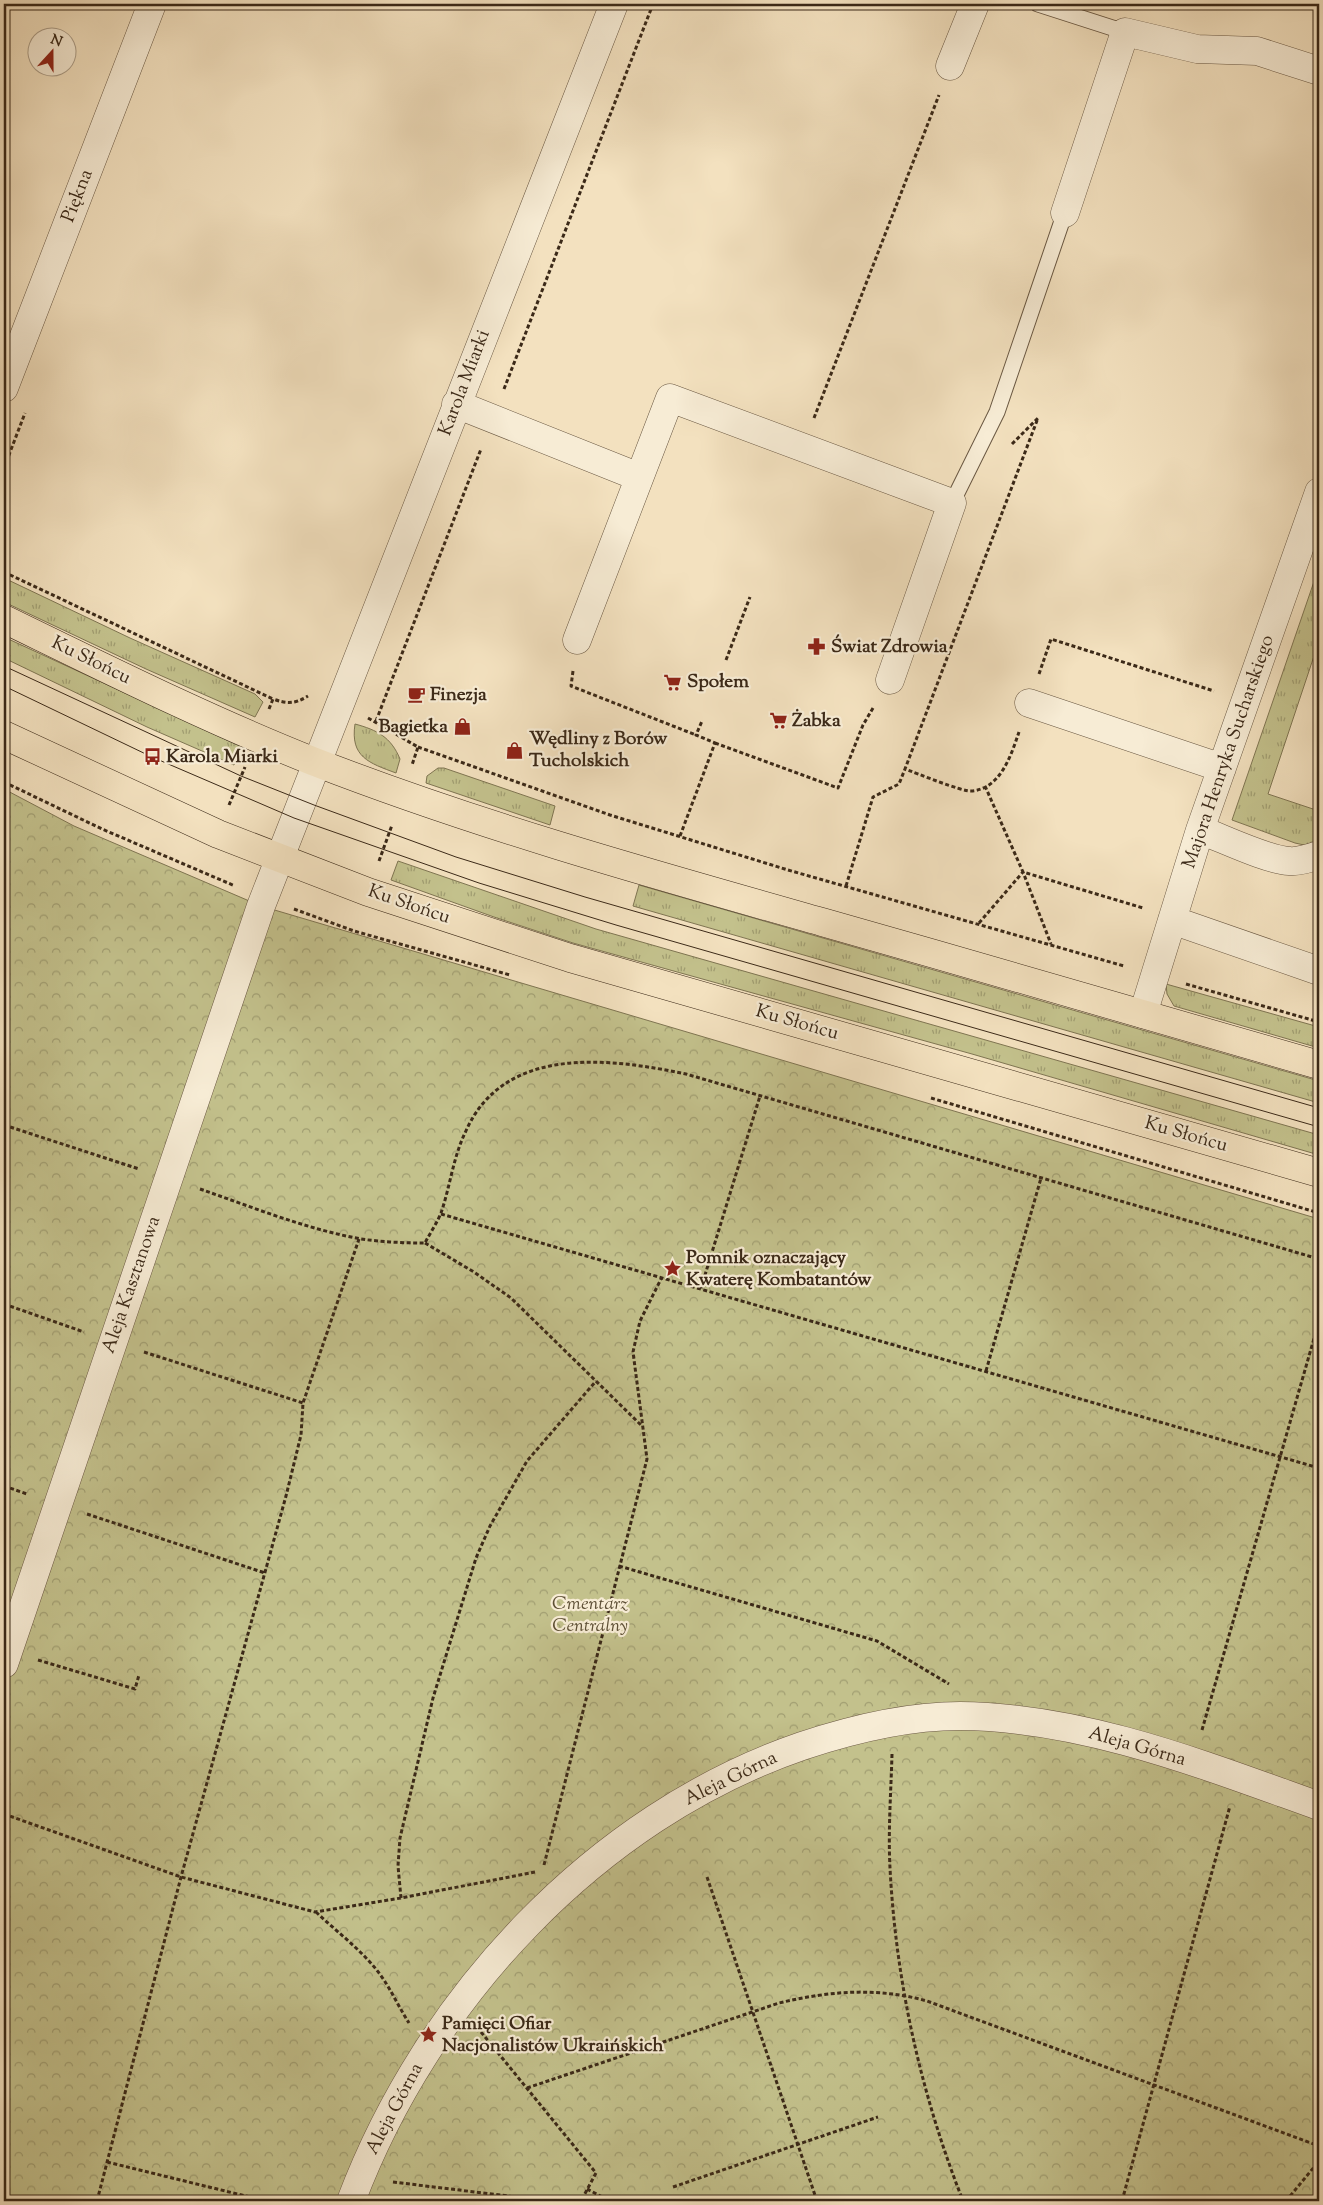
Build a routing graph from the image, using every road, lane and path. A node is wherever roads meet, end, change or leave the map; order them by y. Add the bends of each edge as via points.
1 (152, 4) edge
2 (614, 4) edge
3 (653, 4) edge
4 (975, 4) edge
5 (1038, 4) edge
6 (1125, 32) junction
7 (950, 66) dead end
8 (1319, 71) edge
9 (936, 102) dead end
10 (1064, 217) joint
11 (4, 388) edge
12 (456, 404) junction
13 (492, 419) junction
14 (802, 448) junction
15 (1005, 451) dead end
16 (639, 477) junction
17 (1319, 492) edge
18 (952, 503) junction
19 (4, 572) edge
20 (750, 597) dead end
21 (4, 620) edge
22 (577, 640) joint
23 (726, 660) dead end
24 (890, 680) joint
25 (314, 698) dead end
26 (273, 699) junction
27 (1246, 701) junction
28 (1029, 703) junction
29 (267, 712) dead end
30 (367, 718) dead end
31 (376, 721) junction
32 (702, 721) dead end
33 (4, 735) edge
34 (696, 735) junction
35 (715, 743) junction
36 (418, 747) junction
37 (316, 762) junction
38 (246, 764) dead end
39 (1222, 768) junction
40 (411, 769) dead end
41 (905, 769) junction
42 (4, 782) edge
43 (985, 786) junction
44 (227, 811) dead end
45 (393, 821) dead end
46 (1200, 830) junction
47 (680, 836) junction
48 (1319, 855) edge
49 (278, 858) junction
50 (377, 866) dead end
51 (1023, 872) junction
52 (846, 886) junction
53 (262, 902) junction
54 (1147, 909) dead end
55 (1172, 920) junction
56 (979, 924) junction
57 (1052, 945) junction
58 (1129, 967) dead end
59 (1314, 969) edge
60 (514, 976) dead end
61 (1185, 984) dead end
62 (1143, 1014) junction
63 (1319, 1022) edge
64 (1319, 1065) edge
65 (760, 1096) junction
66 (927, 1097) dead end
67 (4, 1125) edge
68 (1319, 1173) edge
69 (1040, 1178) junction
70 (169, 1179) junction
71 (1319, 1213) edge
72 (441, 1214) junction
73 (360, 1238) junction
74 (425, 1243) junction
75 (1319, 1259) edge
76 (662, 1277) junction
77 (701, 1288) junction
78 (4, 1304) edge
79 (1319, 1321) edge
80 (112, 1341) junction
81 (986, 1371) junction
82 (596, 1381) junction
83 (304, 1403) junction
84 (643, 1427) junction
85 (1280, 1457) junction
86 (1319, 1468) edge
87 (4, 1486) edge
88 (58, 1504) junction
89 (619, 1566) junction
90 (265, 1573) junction
91 (6, 1657) edge
92 (140, 1675) dead end
93 (950, 1684) dead end
94 (893, 1722) junction
95 (1192, 1762) junction
96 (1238, 1777) junction
97 (1319, 1806) edge
98 (4, 1814) edge
99 (181, 1877) junction
100 (707, 1877) dead end
101 (401, 1898) junction
102 (315, 1912) junction
103 (903, 1995) junction
104 (460, 2005) junction
105 (752, 2011) junction
106 (427, 2051) junction
107 (1153, 2084) junction
108 (527, 2088) junction
109 (878, 2117) dead end
110 (797, 2144) junction
111 (1319, 2146) edge
112 (1319, 2161) edge
113 (107, 2162) junction
114 (672, 2187) dead end
115 (587, 2189) junction
116 (356, 2190) edge
117 (96, 2201) edge
118 (266, 2201) edge
119 (549, 2201) edge
120 (581, 2201) edge
121 (610, 2201) edge
122 (816, 2201) edge
123 (963, 2201) edge
124 (1122, 2201) edge
125 (1286, 2201) edge

1 - 11 street, Piękna
2 - 12 street, Karola Miarki
3 - 13 path
4 - 7 street
5 - 6 lane
6 - 8 street via 1197,49 1257,51
6 - 10 street
9 - 14 path
10 - 18 lane via 997,412
12 - 13 street
12 - 37 street, Karola Miarki
13 - 16 street
13 - 31 path
14 - 16 street via 670,398
14 - 18 street
15 - 41 path via 1038,418
16 - 22 street
17 - 27 street, Majora Henryka Sucharskiego
18 - 24 street
19 - 26 path
20 - 23 path
21 - 37 main road, Ku Słońcu via 248,734
22 - 34 path via 571,686
24 - 35 path via 862,725 838,788
25 - 26 path via 309,696 300,702 287,704
26 - 29 path
27 - 28 path via 1051,639
27 - 39 street, Majora Henryka Sucharskiego
28 - 39 street
28 - 43 path via 1001,774
30 - 31 path
31 - 36 path
32 - 34 path
33 - 49 main road, Ku Słońcu via 196,824
34 - 35 path
35 - 47 path
36 - 40 path
36 - 47 path via 610,815
37 - 49 street
37 - 62 main road, Ku Słońcu via 430,804 590,855
38 - 44 path
39 - 46 street, Majora Henryka Sucharskiego
41 - 43 path via 970,792
41 - 52 path via 900,784 873,797
42 - 53 path
43 - 51 path
45 - 50 path
46 - 48 street via 1288,861
46 - 55 street, Majora Henryka Sucharskiego
47 - 52 path
49 - 53 street, Aleja Kasztanowa
49 - 68 main road, Ku Słońcu via 368,892 570,958
51 - 54 path
51 - 56 path
51 - 57 path
52 - 56 path
53 - 60 path
53 - 70 street, Aleja Kasztanowa
55 - 59 street
55 - 62 street, Majora Henryka Sucharskiego
56 - 57 path
57 - 58 path
61 - 63 path
62 - 64 main road, Ku Słońcu
65 - 69 path
65 - 72 path via 686,1074 610,1061 551,1065 526,1073 485,1098 473,1115 464,1134
65 - 77 path
66 - 71 path
67 - 70 path
69 - 75 path
69 - 81 path
70 - 73 path via 301,1223
70 - 80 street, Aleja Kasztanowa
72 - 74 path
72 - 76 path
73 - 74 path
73 - 83 path
74 - 82 path via 511,1298
76 - 77 path
76 - 84 path via 640,1321 633,1352
77 - 81 path
78 - 80 path
79 - 85 path
80 - 83 path
80 - 88 street, Aleja Kasztanowa
81 - 85 path
82 - 84 path
82 - 101 path via 527,1461 494,1518 476,1558 433,1698 400,1838
83 - 90 path via 300,1435
84 - 89 path via 647,1458
85 - 86 path
85 - 95 path
87 - 88 path
88 - 90 path
88 - 91 street, Aleja Kasztanowa
89 - 93 path via 877,1641
89 - 101 path via 542,1871
90 - 99 path
91 - 92 path via 135,1689
94 - 95 street, Aleja Górna via 959,1716 1051,1724
94 - 103 path via 890,1869
94 - 104 street, Aleja Górna via 860,1728 740,1770 658,1818 571,1883 502,1952
95 - 96 street, Aleja Górna
96 - 97 street, Aleja Górna
96 - 107 path
98 - 99 path
99 - 102 path
99 - 113 path
100 - 105 path
101 - 102 path
102 - 106 path via 373,1966
103 - 105 path via 843,1992 800,1998
103 - 107 path
103 - 123 path via 931,2110
104 - 106 street, Aleja Górna
104 - 108 path
105 - 108 path
105 - 110 path
106 - 116 street, Aleja Górna via 384,2125
107 - 111 path
107 - 124 path
108 - 115 path via 596,2173
109 - 110 path
110 - 114 path
110 - 122 path
112 - 125 path
113 - 117 path
113 - 118 path
115 - 120 path
115 - 121 path
116 - 119 path

